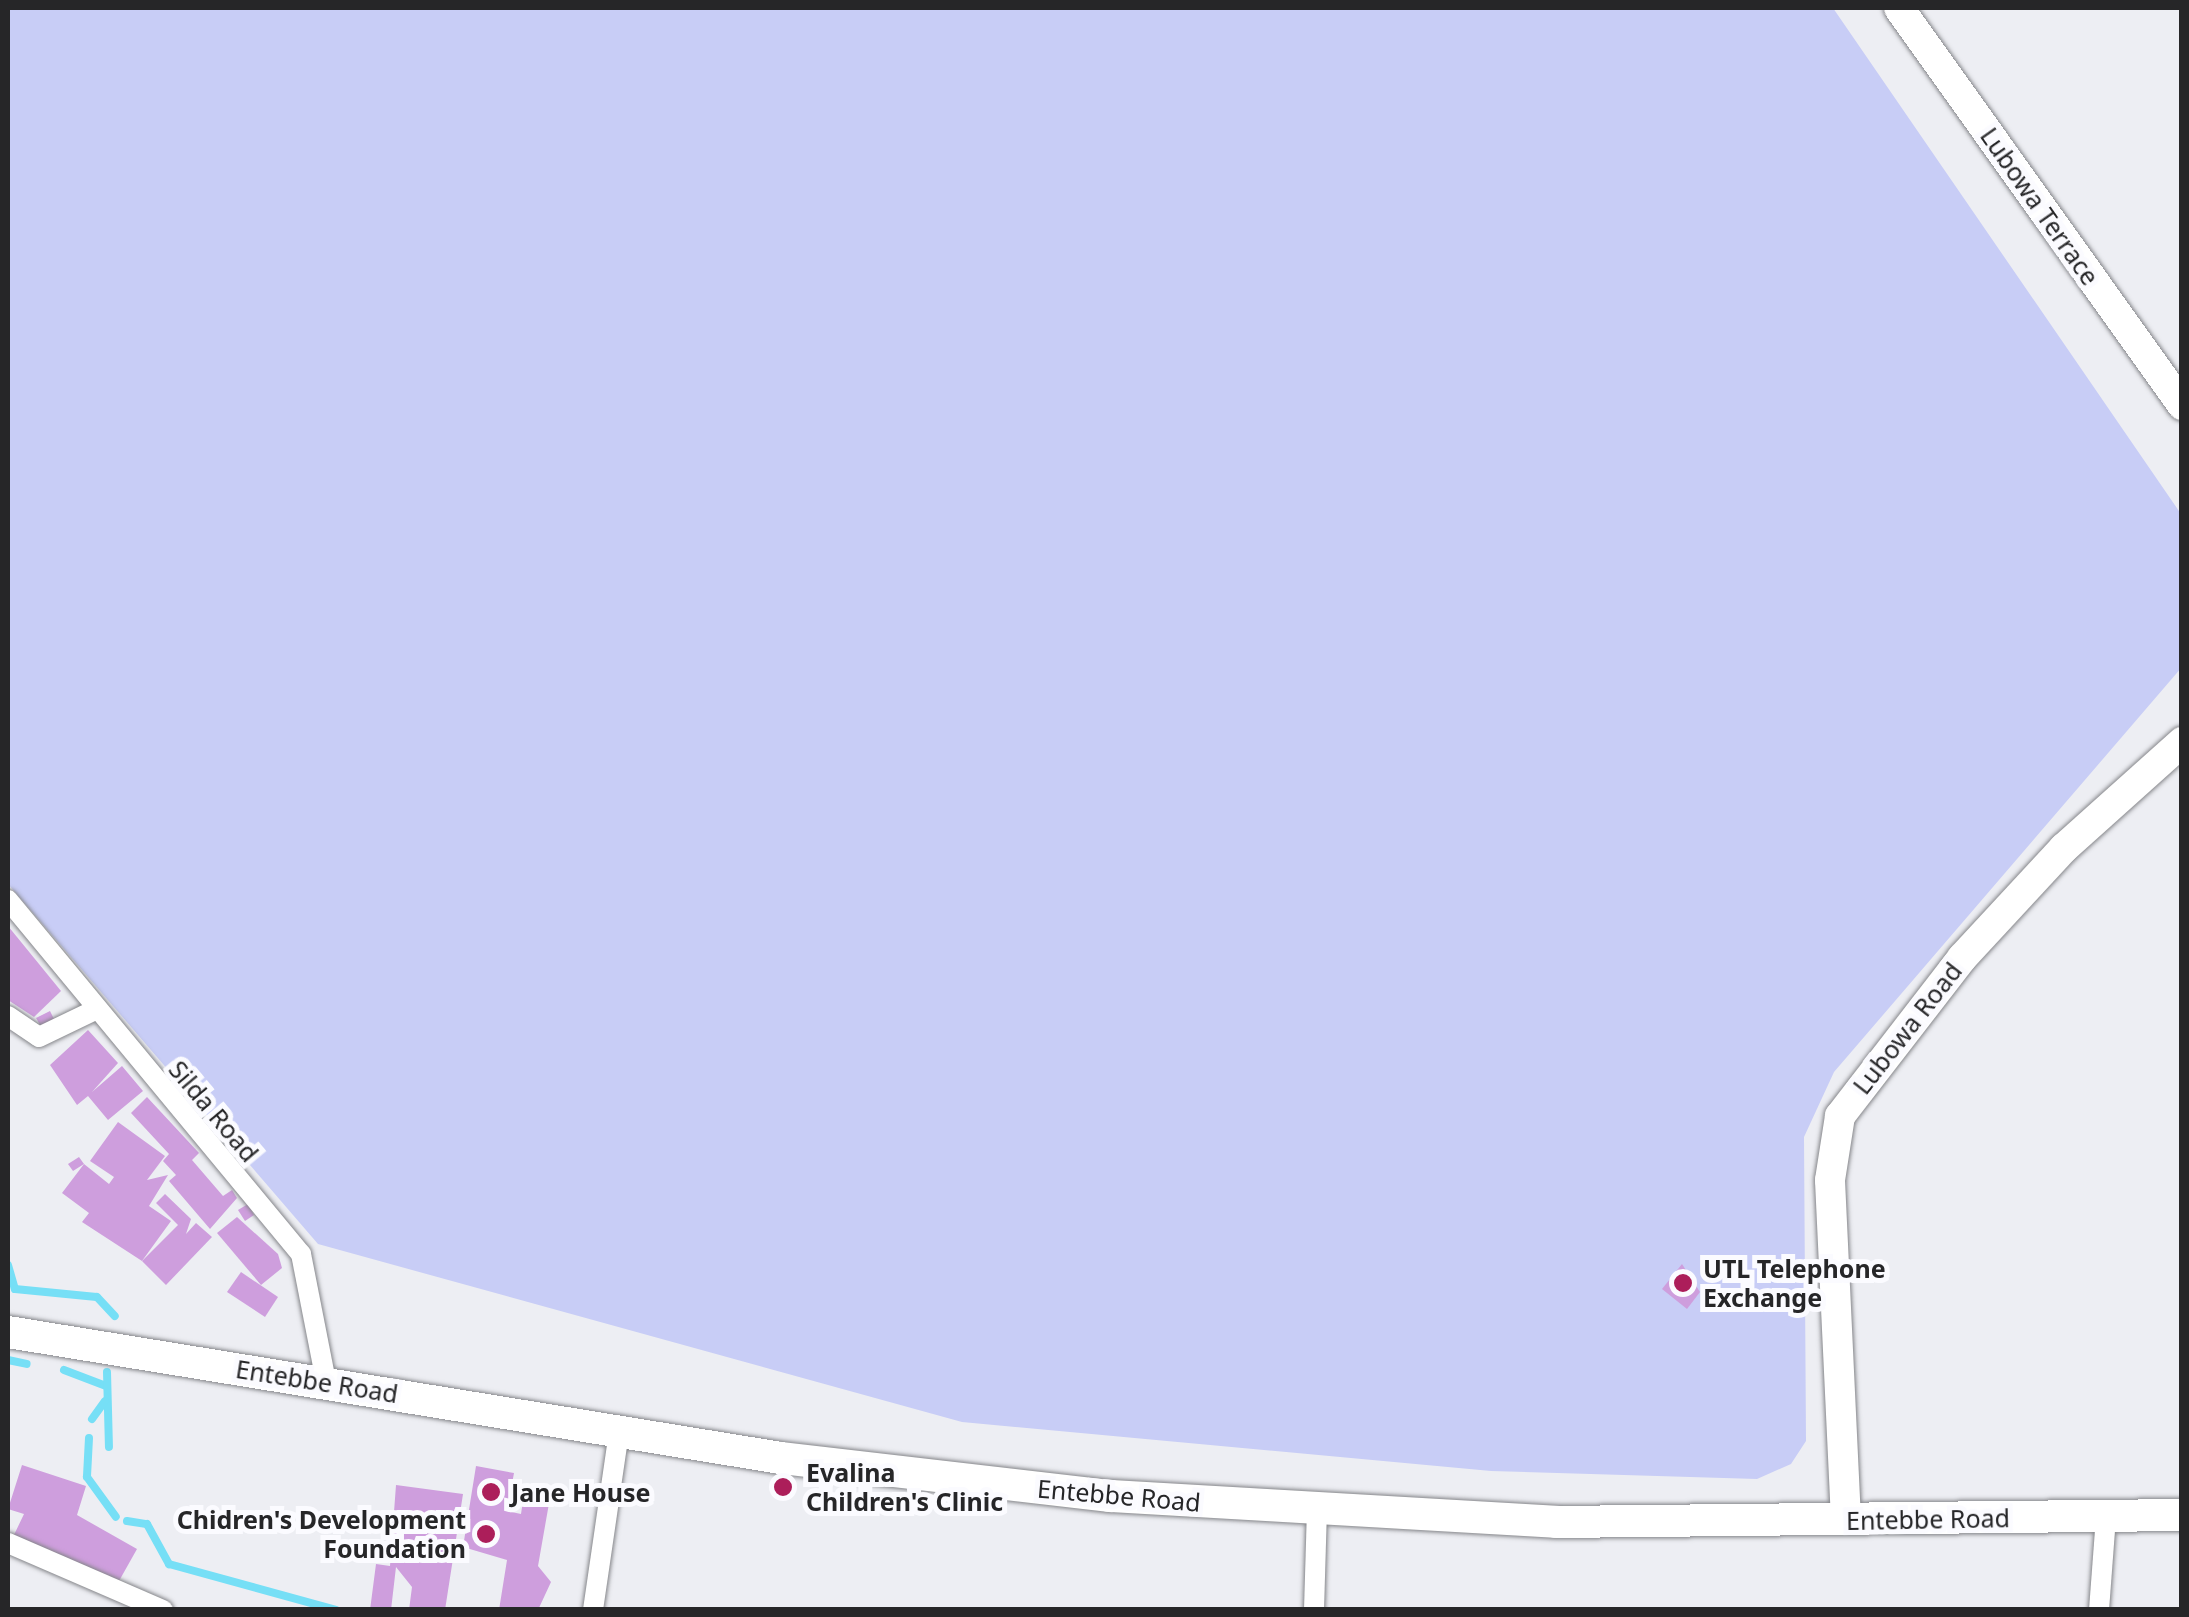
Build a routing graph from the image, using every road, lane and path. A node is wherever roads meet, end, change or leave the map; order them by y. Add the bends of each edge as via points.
1 (1899, 8) edge
2 (2182, 405) edge
3 (2182, 742) edge
4 (8, 900) edge
5 (97, 1009) junction
6 (8, 1016) edge
7 (8, 1332) edge
8 (326, 1381) junction
9 (619, 1432) junction
10 (1317, 1511) junction
11 (2182, 1514) edge
12 (2106, 1516) junction
13 (1846, 1520) junction
14 (8, 1543) edge
15 (163, 1610) edge
16 (593, 1610) edge
17 (1314, 1610) edge
18 (2100, 1610) edge

1 - 2 street, Lubowa Terrace
3 - 13 street, Lubowa Road via 2064,848 1962,958 1840,1116 1830,1180
4 - 5 street, Silda Road
5 - 6 street via 38,1037
5 - 8 street, Silda Road via 301,1254
7 - 8 main road, Entebbe Road
8 - 9 main road, Entebbe Road
9 - 10 main road, Entebbe Road via 952,1479
9 - 16 street
10 - 13 main road, Entebbe Road via 1556,1522
10 - 17 street
11 - 12 main road, Entebbe Road
12 - 13 main road, Entebbe Road
12 - 18 street
14 - 15 street

